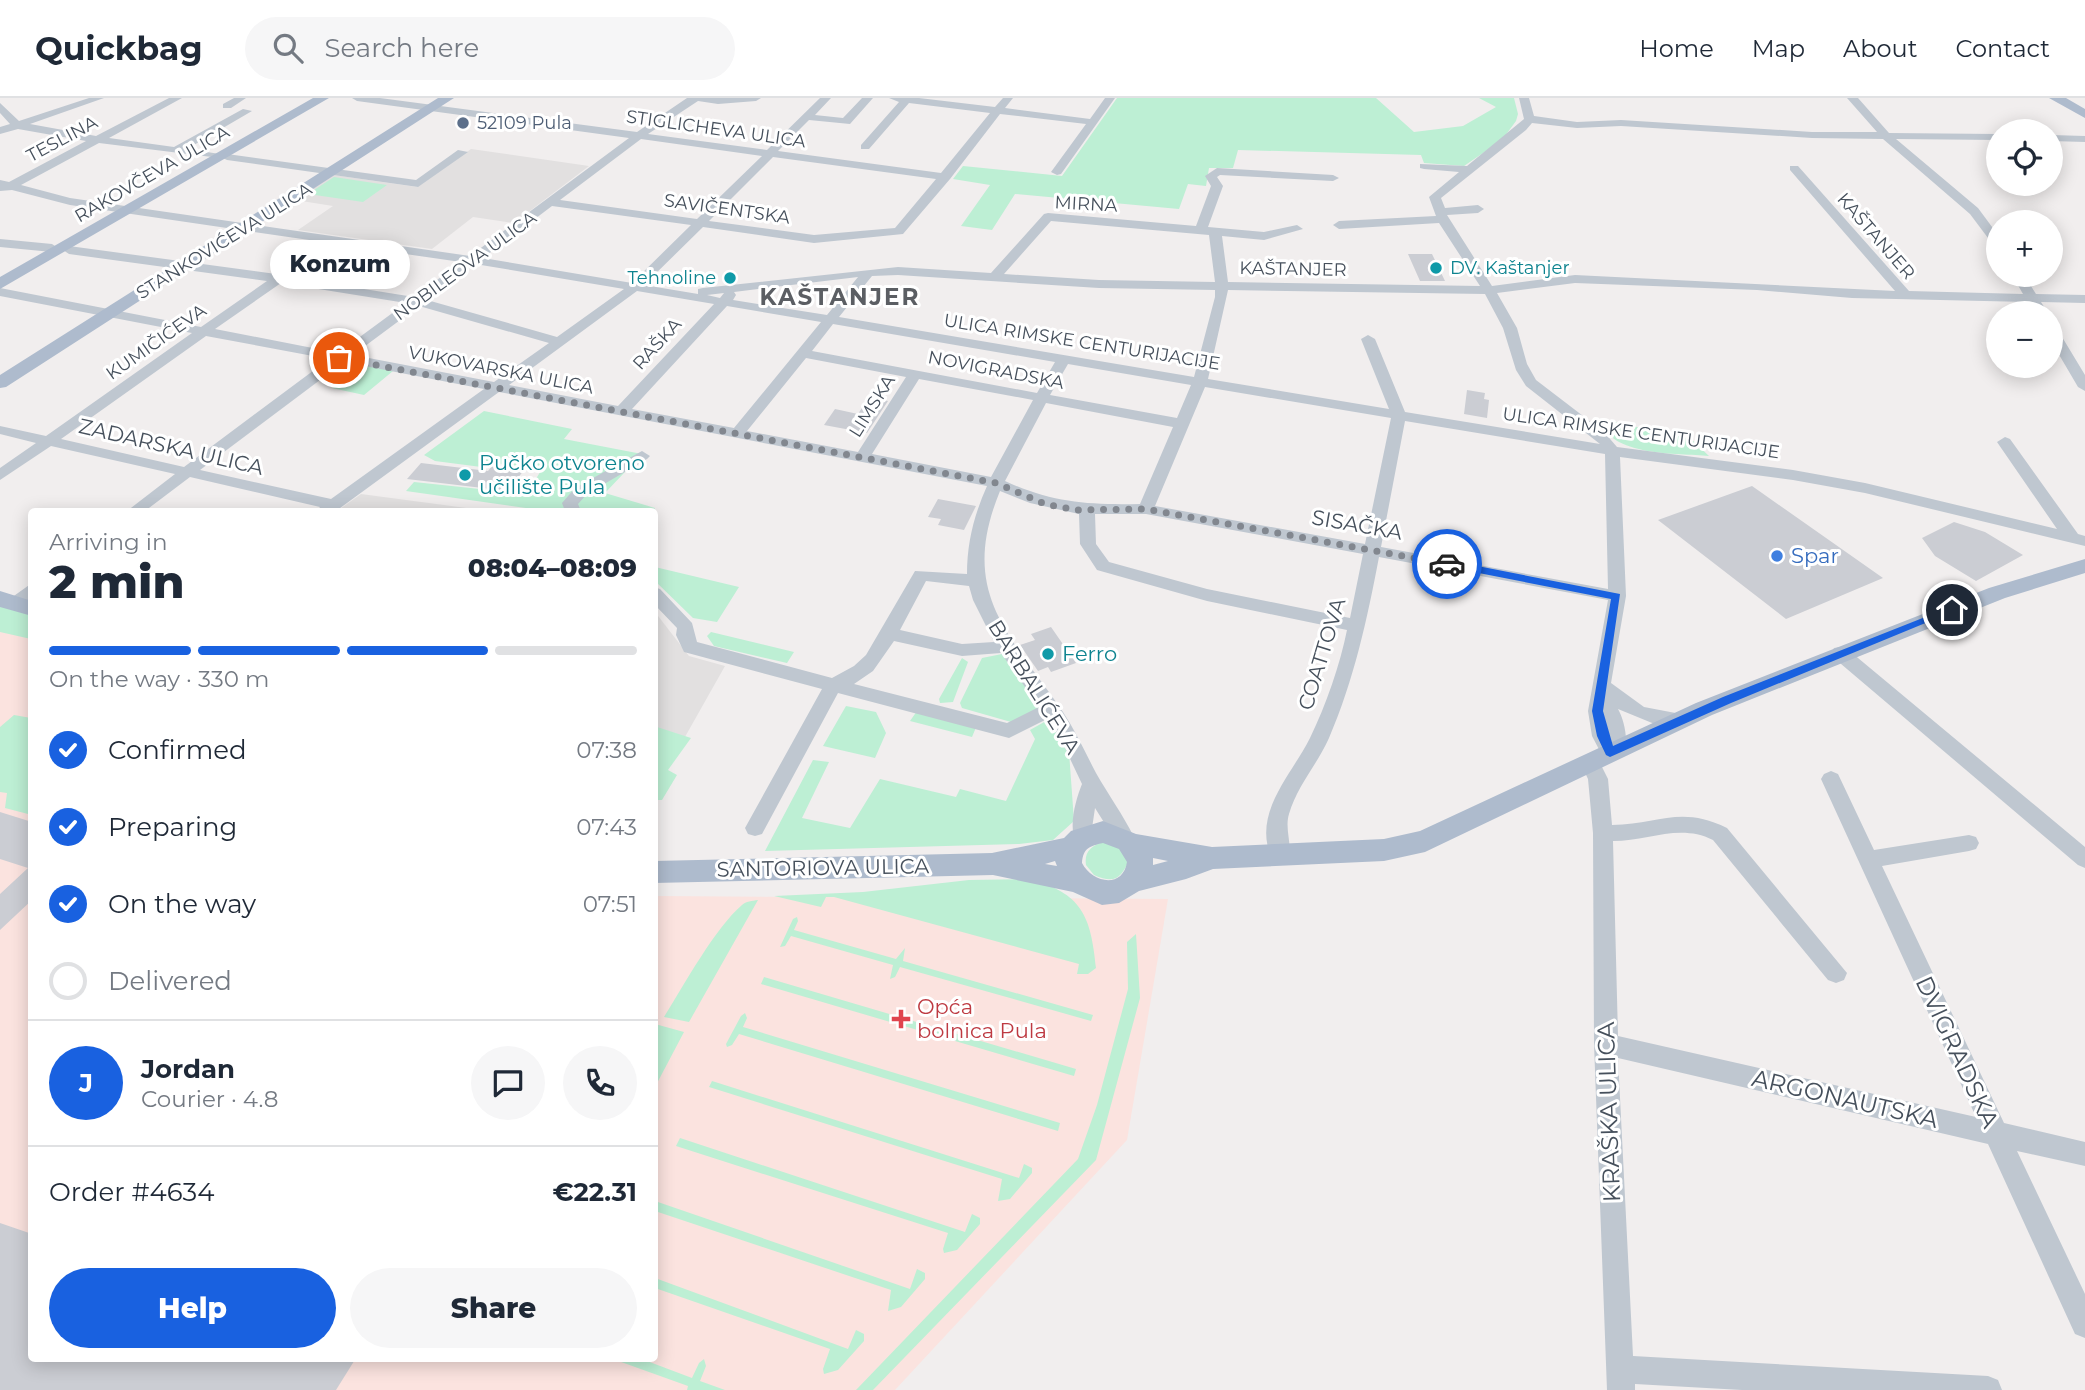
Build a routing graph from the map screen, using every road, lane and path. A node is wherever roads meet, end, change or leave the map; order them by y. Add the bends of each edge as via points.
1 (99, 98) edge
2 (177, 98) edge
3 (241, 98) edge
4 (322, 98) edge
5 (357, 98) edge
6 (447, 98) edge
7 (697, 98) edge
8 (756, 98) edge
9 (826, 98) edge
10 (868, 98) edge
11 (894, 98) edge
12 (1008, 98) edge
13 (1110, 98) edge
14 (1524, 98) edge
15 (1852, 98) edge
16 (2056, 98) edge
17 (2074, 98) edge
18 (907, 99) edge
19 (2085, 104) edge
20 (0, 106) edge
21 (227, 106) dead end
22 (431, 108) junction
23 (247, 111) dead end
24 (999, 111) junction
25 (2085, 114) edge
26 (807, 117) junction
27 (1529, 119) junction
28 (1092, 122) junction
29 (16, 125) junction
30 (0, 131) edge
31 (638, 136) junction
32 (1886, 136) junction
33 (1986, 137) edge
34 (2063, 138) edge
35 (2085, 139) edge
36 (97, 140) junction
37 (865, 147) dead end
38 (177, 150) junction
39 (462, 152) dead end
40 (769, 154) junction
41 (1424, 166) dead end
42 (1794, 169) dead end
43 (1469, 170) junction
44 (334, 172) junction
45 (1057, 172) dead end
46 (946, 177) junction
47 (1333, 178) dead end
48 (3, 187) edge
49 (551, 202) junction
50 (1478, 209) dead end
51 (129, 210) junction
52 (1442, 215) junction
53 (700, 222) junction
54 (1339, 225) dead end
55 (246, 227) junction
56 (1986, 227) edge
57 (1297, 229) dead end
58 (1208, 231) junction
59 (333, 240) junction
60 (0, 243) edge
61 (52, 248) dead end
62 (69, 250) dead end
63 (473, 260) junction
64 (186, 264) junction
65 (868, 273) junction
66 (995, 277) junction
67 (279, 278) junction
68 (0, 284) edge
69 (1223, 285) junction
70 (635, 287) junction
71 (742, 287) junction
72 (2025, 287) edge
73 (1488, 290) junction
74 (0, 292) edge
75 (682, 295) junction
76 (1905, 295) junction
77 (2031, 296) junction
78 (2085, 299) edge
79 (418, 301) junction
80 (2034, 301) edge
81 (722, 302) junction
82 (108, 313) junction
83 (829, 319) junction
84 (206, 331) junction
85 (1368, 339) dead end
86 (560, 342) junction
87 (2063, 350) edge
88 (803, 353) junction
89 (339, 358) junction
90 (1064, 358) junction
91 (915, 374) junction
92 (1200, 381) junction
93 (0, 383) edge
94 (2085, 387) edge
95 (497, 388) junction
96 (1043, 398) junction
97 (621, 412) junction
98 (1399, 415) junction
99 (1182, 424) junction
100 (0, 430) edge
101 (737, 434) junction
102 (48, 440) junction
103 (2005, 442) dead end
104 (1612, 451) junction
105 (642, 456) dead end
106 (862, 458) junction
107 (188, 472) junction
108 (0, 475) edge
109 (996, 483) junction
110 (139, 508) edge
111 (329, 508) edge
112 (572, 508) edge
113 (1146, 509) junction
114 (1087, 511) junction
115 (2079, 540) edge
116 (1373, 551) junction
117 (2085, 566) edge
118 (977, 580) junction
119 (1617, 596) junction
120 (658, 597) edge
121 (1357, 626) junction
122 (889, 634) junction
123 (1004, 646) junction
124 (1840, 653) junction
125 (834, 685) junction
126 (1601, 691) junction
127 (1050, 709) junction
128 (1679, 720) junction
129 (1606, 754) junction
130 (1831, 779) dead end
131 (1091, 783) junction
132 (755, 828) dead end
133 (1603, 833) junction
134 (1128, 841) junction
135 (1077, 842) junction
136 (1969, 843) dead end
137 (1280, 855) junction
138 (1212, 858) junction
139 (1869, 859) junction
140 (2085, 859) edge
141 (992, 864) junction
142 (658, 872) edge
143 (1076, 881) junction
144 (1132, 881) junction
145 (1836, 972) dead end
146 (1606, 1044) junction
147 (1994, 1133) junction
148 (2085, 1154) edge
149 (2085, 1324) edge
150 (1620, 1379) edge
151 (1988, 1390) edge

1 - 29 street
2 - 36 street, TESLINA
3 - 21 street
4 - 51 main road, RAKOVČEVA ULICA
5 - 22 street, STIGLICHEVA ULICA
6 - 22 main road, STANKOVIĆEVA ULICA
7 - 8 street
7 - 31 street, NOBILEOVA ULICA via 676,107
9 - 26 street
10 - 26 street via 846,122
11 - 18 street
12 - 24 street
13 - 28 street
14 - 27 street
15 - 32 street
16 - 25 main road
17 - 19 main road
18 - 24 street
18 - 37 street
20 - 29 street
22 - 31 street, STIGLICHEVA ULICA
22 - 44 main road, STANKOVIĆEVA ULICA
23 - 38 street
24 - 28 street
24 - 46 street
26 - 40 street
27 - 32 street via 1577,125 1620,123
27 - 43 street
28 - 45 street
29 - 30 street
29 - 36 street
31 - 40 street, STIGLICHEVA ULICA
31 - 49 street, NOBILEOVA ULICA
32 - 33 street
32 - 56 street via 1974,211
34 - 35 street
36 - 38 street
36 - 48 street, TESLINA
38 - 44 street
39 - 44 street via 418,184
40 - 46 street, STIGLICHEVA ULICA
40 - 53 street
41 - 43 street
42 - 76 street, KAŠTANJER
43 - 52 street via 1435,197
44 - 55 main road, STANKOVIĆEVA ULICA
46 - 53 street, SAVIČENTSKA via 899,231 814,239
47 - 58 street via 1217,171 1211,176 1217,186
48 - 51 street, ULICA RIMSKE CENTURIJACIJE
49 - 53 street, SAVIČENTSKA
49 - 63 street, NOBILEOVA ULICA
50 - 52 street
51 - 55 street, ULICA RIMSKE CENTURIJACIJE
51 - 68 main road, RAKOVČEVA ULICA
52 - 54 street
52 - 73 street
53 - 70 street
55 - 59 street, ULICA RIMSKE CENTURIJACIJE
55 - 64 main road, STANKOVIĆEVA ULICA
57 - 58 street, MIRNA via 1264,236
58 - 66 street, MIRNA via 1048,217
58 - 69 street
59 - 63 street, ULICA RIMSKE CENTURIJACIJE
59 - 67 street, KUMIČIĆEVA
60 - 61 street
62 - 64 street
63 - 70 street, ULICA RIMSKE CENTURIJACIJE
63 - 79 street, NOBILEOVA ULICA
64 - 67 street
64 - 82 main road, STANKOVIĆEVA ULICA
65 - 66 street, KAŠTANJER
65 - 71 street, KAŠTANJER
65 - 83 street
66 - 69 street, KAŠTANJER
67 - 79 street
67 - 84 street, KUMIČIĆEVA
69 - 73 street, KAŠTANJER
69 - 92 street
70 - 75 street, ULICA RIMSKE CENTURIJACIJE
70 - 86 street
71 - 75 street, KAŠTANJER
71 - 81 street, RAŠKA
72 - 77 street
73 - 76 street, KAŠTANJER via 1575,279
73 - 104 street via 1510,328 1524,374 1546,398 1597,431
74 - 82 street, VUKOVARSKA ULICA
75 - 81 street, ULICA RIMSKE CENTURIJACIJE
76 - 77 street, KAŠTANJER
77 - 78 street, KAŠTANJER
77 - 80 street
79 - 86 street
79 - 89 street, NOBILEOVA ULICA
81 - 83 street, ULICA RIMSKE CENTURIJACIJE
81 - 97 street, RAŠKA
82 - 84 street, VUKOVARSKA ULICA
82 - 93 main road, STANKOVIĆEVA ULICA
83 - 88 street
83 - 90 street, ULICA RIMSKE CENTURIJACIJE
84 - 89 street, VUKOVARSKA ULICA
84 - 102 street, KUMIČIĆEVA
85 - 98 street
86 - 95 street
87 - 94 street
88 - 91 street, NOVIGRADSKA
88 - 101 street
89 - 95 street, VUKOVARSKA ULICA
89 - 107 street, NOBILEOVA ULICA
90 - 92 street, ULICA RIMSKE CENTURIJACIJE
90 - 96 street, BARBALIĆEVA
91 - 96 street, NOVIGRADSKA
91 - 106 street, LIMSKA
92 - 98 street, ULICA RIMSKE CENTURIJACIJE
92 - 99 street
95 - 97 street, VUKOVARSKA ULICA
95 - 111 street
96 - 99 street, NOVIGRADSKA
96 - 109 street, BARBALIĆEVA
97 - 101 street, VUKOVARSKA ULICA
98 - 104 street, ULICA RIMSKE CENTURIJACIJE
98 - 116 street, COATTOVA
99 - 113 street
100 - 102 street, ZADARSKA ULICA
101 - 106 street, VUKOVARSKA ULICA
102 - 107 street, ZADARSKA ULICA
102 - 108 street, KUMIČIĆEVA
103 - 115 street, ULICA RIMSKE CENTURIJACIJE
104 - 115 street, ULICA RIMSKE CENTURIJACIJE via 1825,481
104 - 119 street, KRAŠKA ULICA
105 - 112 street via 581,491 570,502
106 - 109 street, VUKOVARSKA ULICA
107 - 110 street, NOBILEOVA ULICA
107 - 111 street, ZADARSKA ULICA
109 - 114 street, SISAČKA via 1045,504
109 - 118 street, BARBALIĆEVA via 976,542
113 - 114 street, SISAČKA
113 - 116 street, SISAČKA
114 - 121 street via 1088,544 1102,566 1207,595
116 - 119 street, SISAČKA
116 - 121 street, COATTOVA
117 - 124 main road via 1997,593
118 - 122 street via 921,575
118 - 123 street, BARBALIĆEVA
119 - 126 street, KRAŠKA ULICA
120 - 125 street via 686,627 690,647
121 - 137 street, COATTOVA via 1319,739 1278,815
122 - 123 street via 969,651
122 - 125 street via 872,664
123 - 127 street, BARBALIĆEVA
124 - 128 main road
124 - 140 street
125 - 127 street via 1009,731
125 - 132 street
126 - 128 street via 1638,714
126 - 129 street, KRAŠKA ULICA via 1597,711
127 - 131 street, BARBALIĆEVA
128 - 129 main road
129 - 133 street, KRAŠKA ULICA via 1598,779
129 - 137 main road via 1425,841 1384,850
130 - 139 street, DVIGRADSKA
131 - 134 street, BARBALIĆEVA
131 - 135 street
133 - 145 street via 1629,833 1686,821 1720,834
133 - 146 street, KRAŠKA ULICA
134 - 135 main road via 1103,832
134 - 138 main road
134 - 144 main road via 1140,863
135 - 141 main road, SANTORIOVA ULICA
135 - 143 main road via 1068,864
136 - 139 street
137 - 138 main road
138 - 144 main road
139 - 147 street, DVIGRADSKA
141 - 142 main road, SANTORIOVA ULICA
141 - 143 main road, SANTORIOVA ULICA
143 - 144 main road via 1104,892
146 - 147 street, ARGONAUTSKA
146 - 150 street, KRAŠKA ULICA
147 - 148 street, ARGONAUTSKA
147 - 149 street, DVIGRADSKA
150 - 151 street

